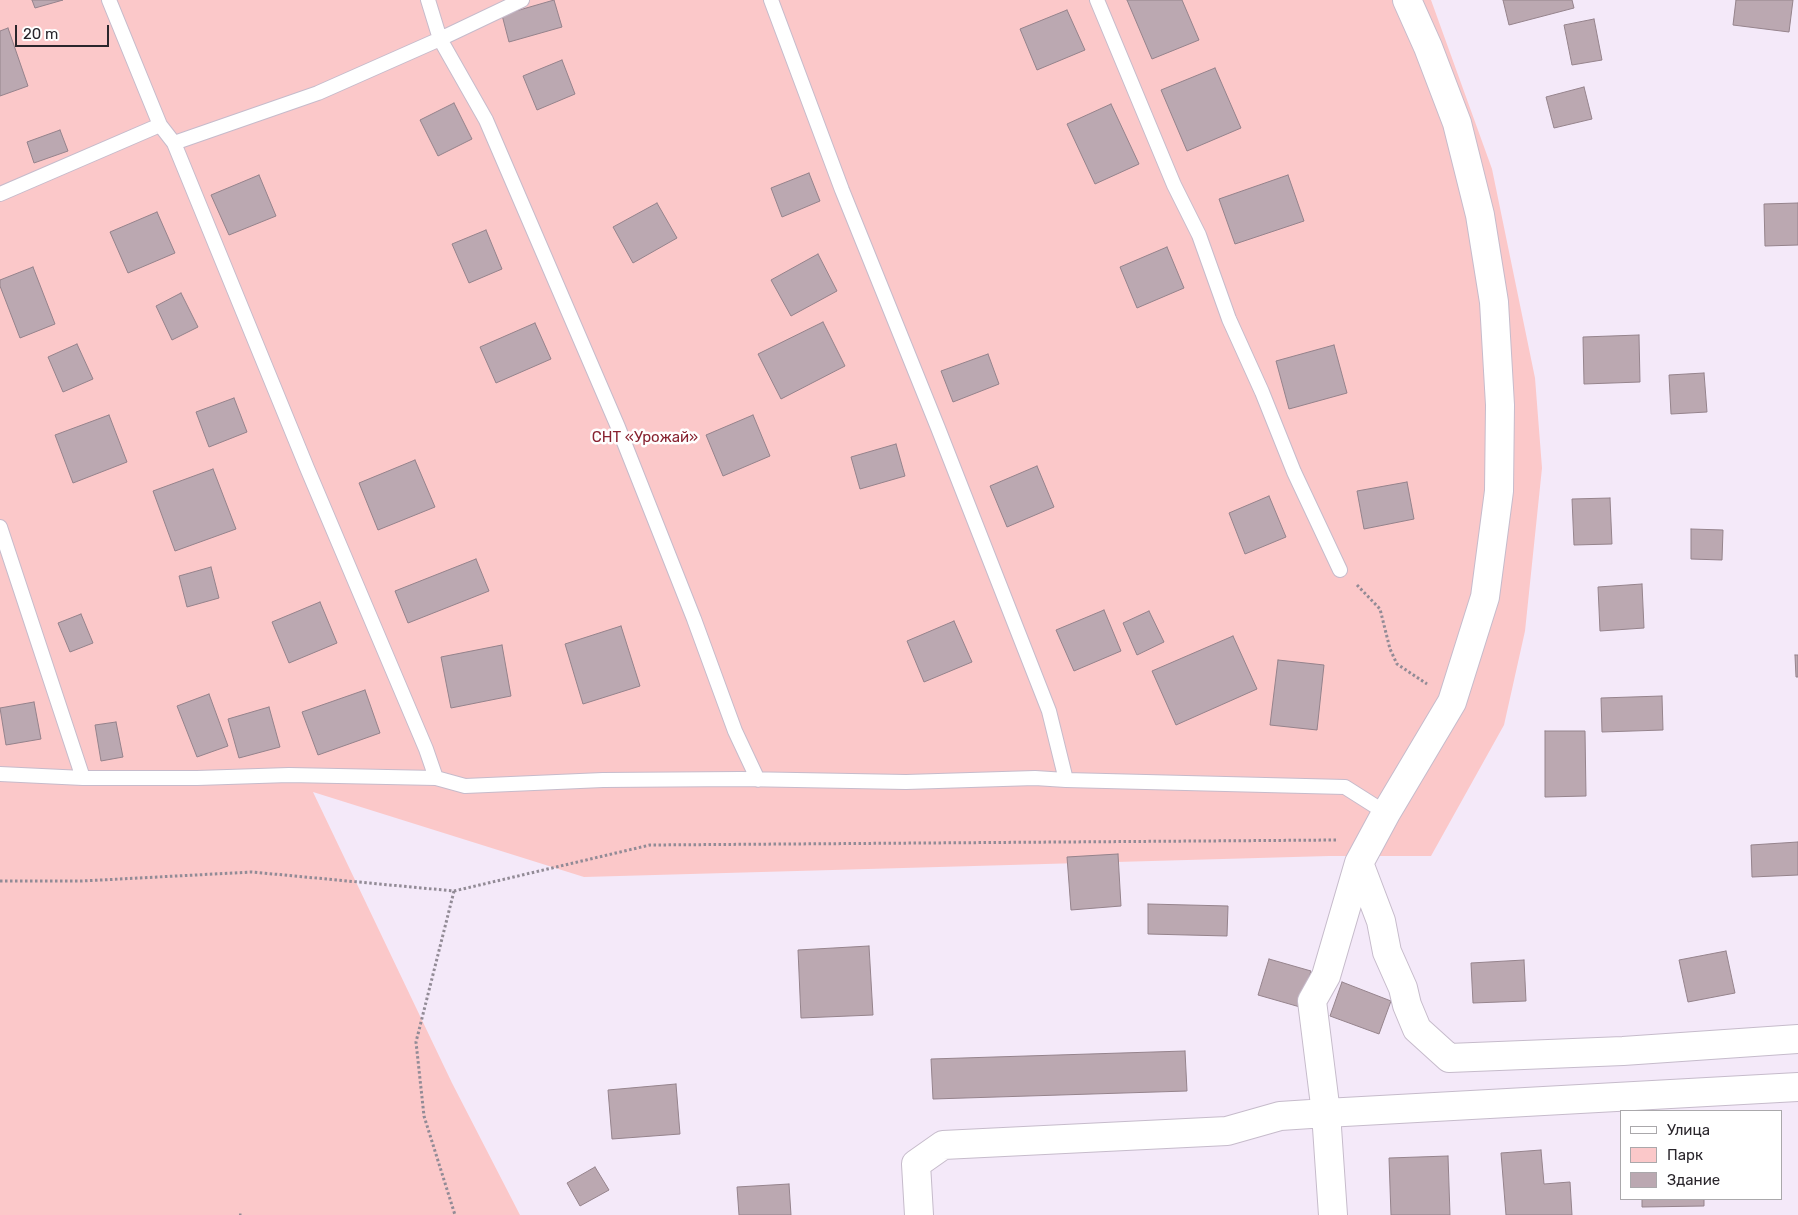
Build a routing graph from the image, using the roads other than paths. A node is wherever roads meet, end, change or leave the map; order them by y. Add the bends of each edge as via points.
1 (109, 0) edge
2 (428, 0) edge
3 (522, 0) edge
4 (770, 0) edge
5 (1096, 0) edge
6 (1407, 0) edge
7 (440, 39) junction
8 (160, 125) junction
9 (174, 143) junction
10 (0, 194) edge
11 (0, 527) edge
12 (1340, 570) road end
13 (0, 774) edge
14 (83, 778) junction
15 (436, 778) junction
16 (758, 780) junction
17 (1066, 780) junction
18 (1386, 813) junction
19 (1359, 863) junction
20 (1798, 1039) edge
21 (1798, 1087) edge
22 (1326, 1113) junction
23 (919, 1215) edge
24 (1332, 1215) edge

1 - 8 lane
2 - 7 lane
3 - 7 lane
4 - 17 lane via 1049,711
5 - 12 lane via 1198,235 1294,472
6 - 18 street via 1457,122 1480,215 1495,311 1500,405 1499,491 1485,597 1452,702
7 - 9 lane via 318,93
7 - 16 lane via 486,120 618,427 735,731
8 - 9 lane
8 - 10 lane
9 - 15 lane
11 - 14 lane
13 - 14 lane
14 - 15 lane via 289,775
15 - 16 lane via 465,786 603,780
16 - 17 lane
17 - 18 lane via 1345,787
18 - 19 street
19 - 20 street via 1381,921 1387,952 1417,1028 1449,1058
19 - 22 street via 1326,976 1312,1001
21 - 22 street
22 - 23 street via 1280,1116 1227,1131 942,1145 916,1164
22 - 24 street

